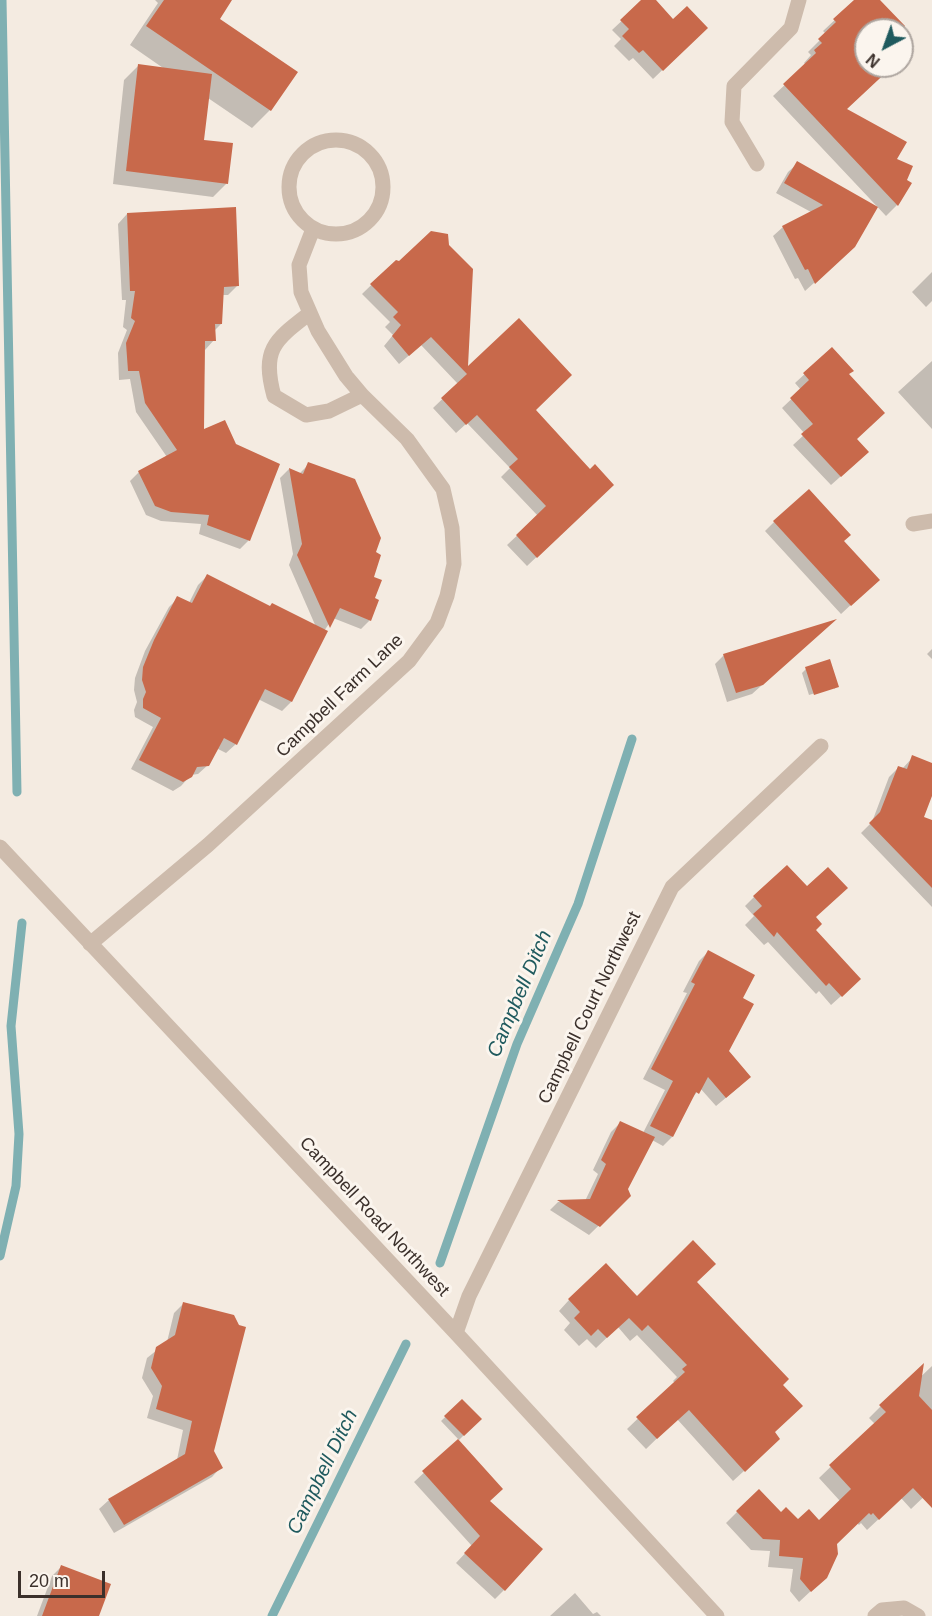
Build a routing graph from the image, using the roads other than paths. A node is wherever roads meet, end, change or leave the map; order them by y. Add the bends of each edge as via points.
1 (799, 0) edge
2 (757, 164) dead end
3 (313, 229) junction
4 (310, 313) junction
5 (362, 395) junction
6 (932, 521) edge
7 (913, 524) dead end
8 (821, 746) dead end
9 (0, 847) edge
10 (90, 944) junction
11 (456, 1333) junction
12 (717, 1616) edge
13 (875, 1616) edge
14 (918, 1616) edge

1 - 2 street via 790,28 734,86 732,122
3 - 3 street via 344,234 359,229 372,218 382,199 383,182 373,158 364,149 340,140 318,143 296,161 289,177 291,202 304,223
3 - 4 street, Campbell Farm Lane via 299,265 301,292
4 - 5 street, Campbell Farm Lane via 346,376
4 - 5 street via 280,336 270,354 268,377 274,396 306,415 329,411
5 - 10 street, Campbell Farm Lane via 407,439 443,489 452,528 454,564 437,623 410,661 208,845
6 - 7 street
8 - 11 street, Campbell Court Northwest via 672,887 469,1296
9 - 10 street, Campbell Road Northwest
10 - 11 street, Campbell Road Northwest
11 - 12 street, Campbell Road Northwest
13 - 14 street via 882,1610 904,1608

